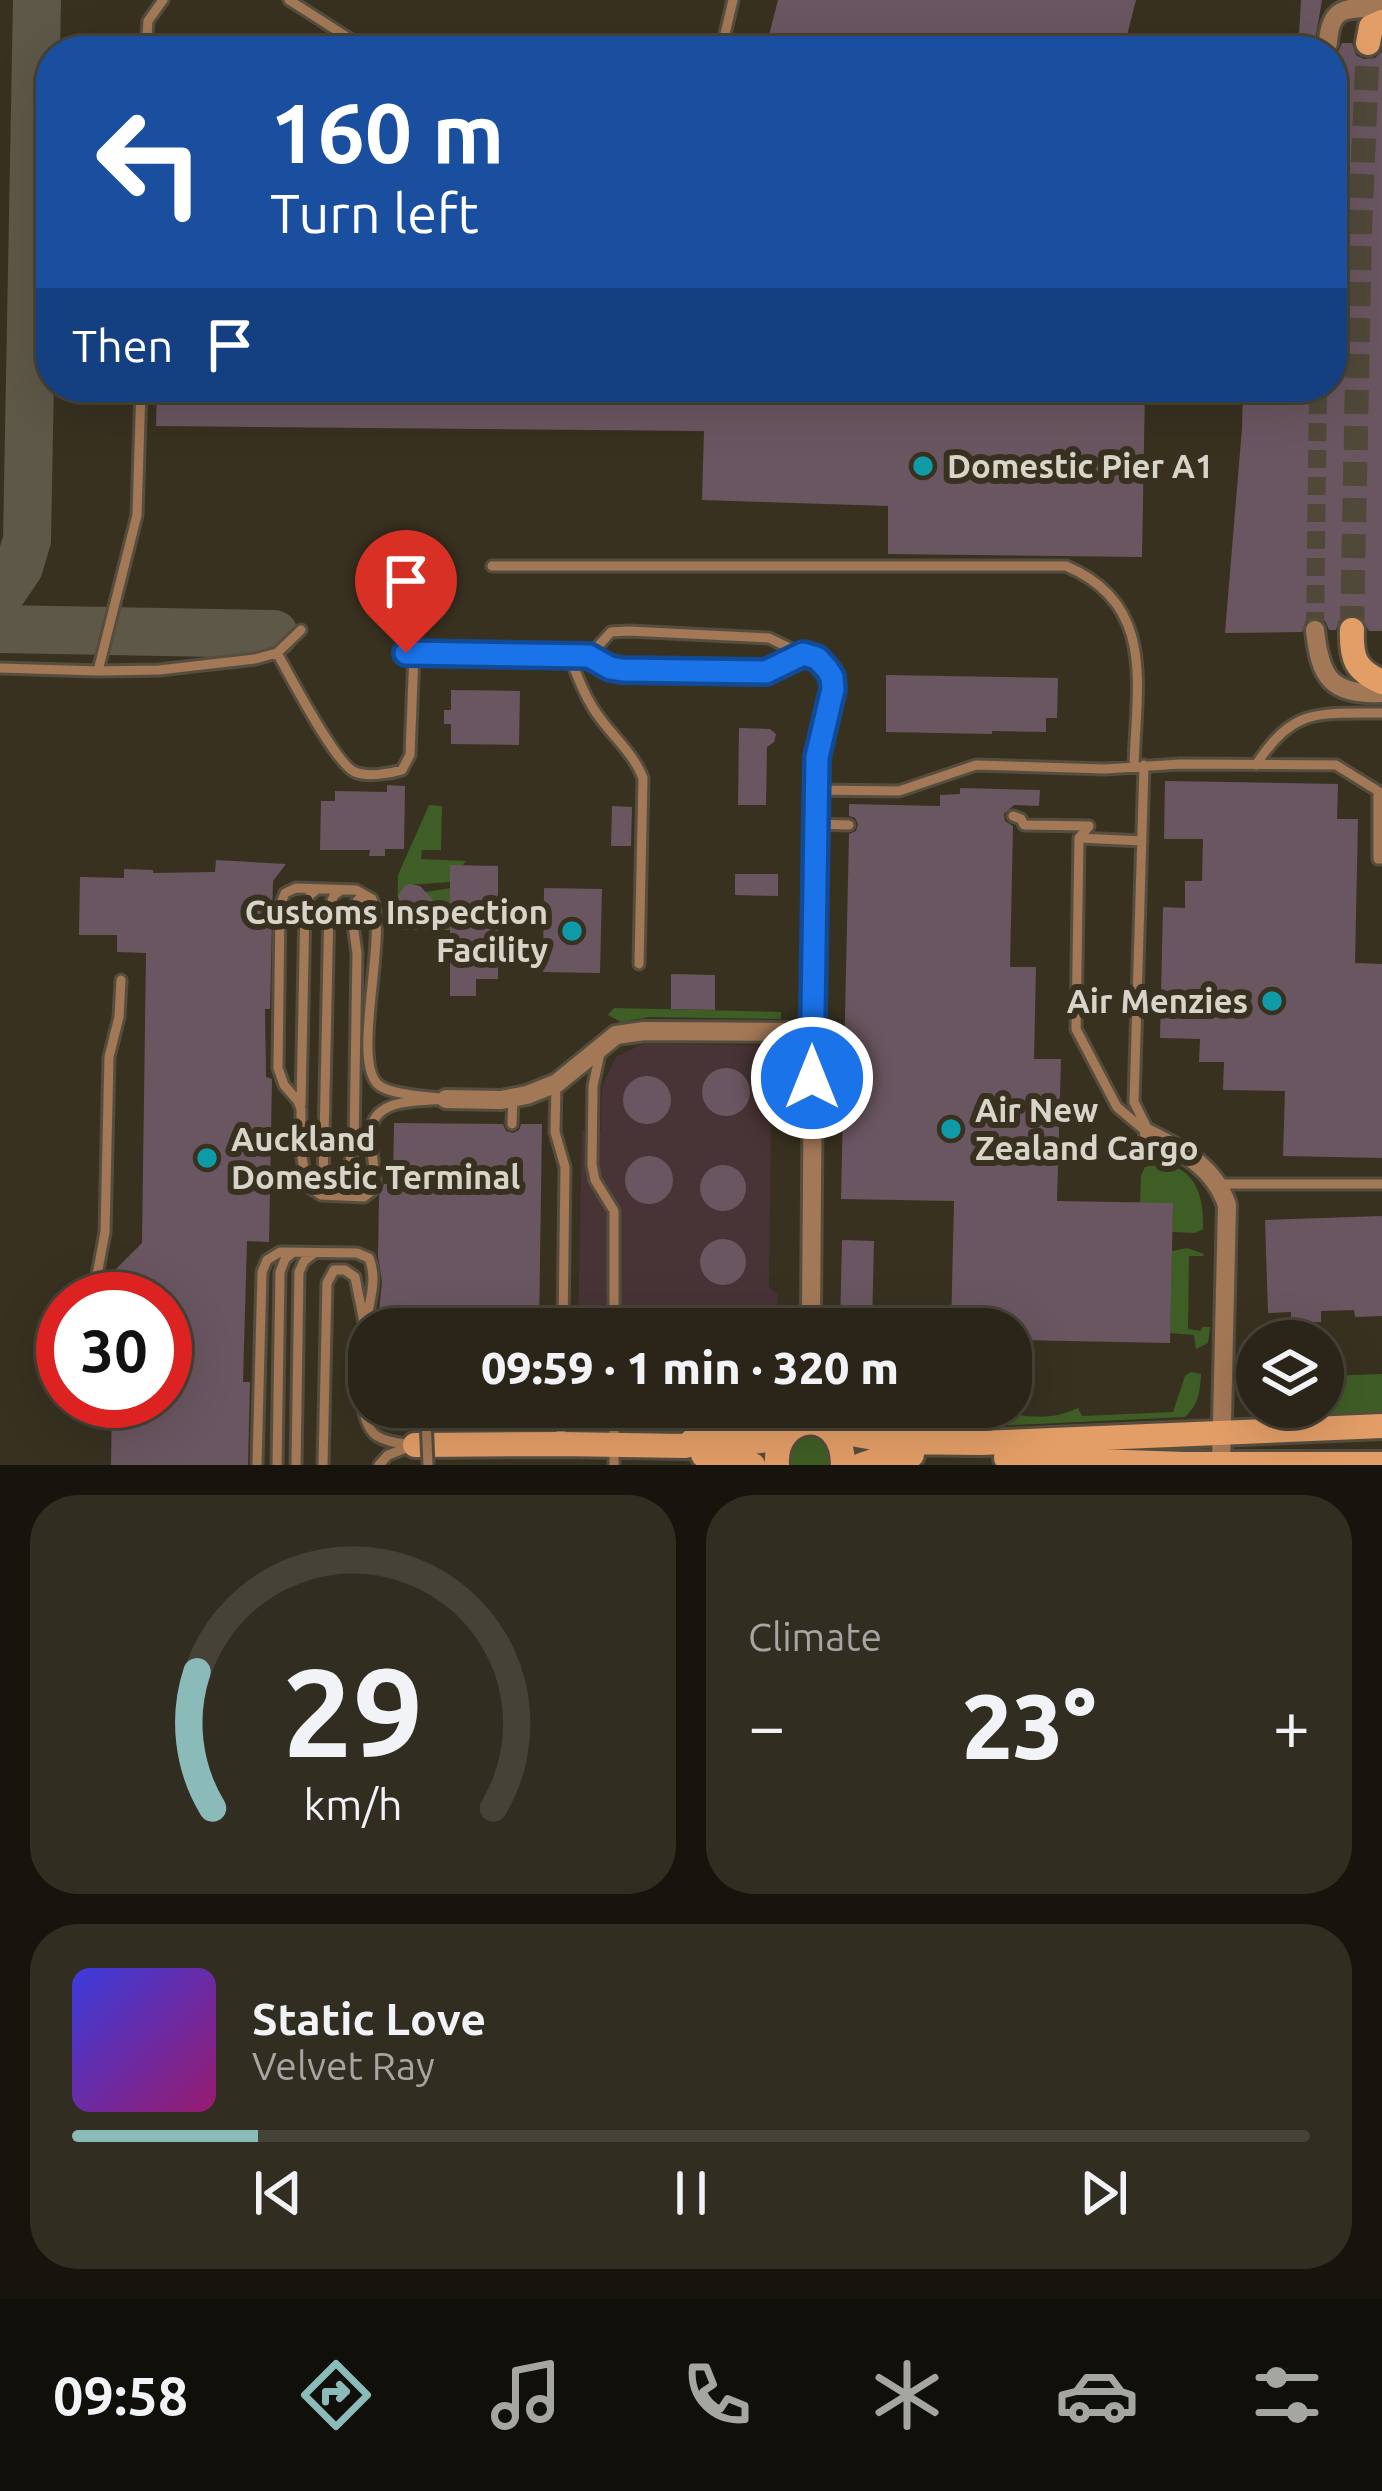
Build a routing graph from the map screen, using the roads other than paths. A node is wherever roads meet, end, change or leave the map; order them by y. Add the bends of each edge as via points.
1 (163, 0) edge
2 (289, 0) edge
3 (733, 0) edge
4 (1382, 8) edge
5 (147, 36) edge
6 (345, 36) edge
7 (725, 36) edge
8 (1328, 36) edge
9 (141, 402) edge
10 (492, 566) dead end
11 (301, 630) dead end
12 (1315, 630) tunnel mouth
13 (1352, 630) tunnel mouth
14 (277, 653) junction
15 (570, 656) junction
16 (589, 656) junction
17 (810, 656) junction
18 (0, 668) edge
19 (98, 671) junction
20 (1382, 682) edge
21 (1382, 693) edge
22 (1382, 712) edge
23 (1139, 765) junction
24 (1256, 765) junction
25 (815, 790) junction
26 (1013, 816) dead end
27 (815, 824) junction
28 (849, 825) dead end
29 (1024, 825) junction
30 (1013, 835) dead end
31 (1079, 838) junction
32 (1142, 841) junction
33 (1382, 860) edge
34 (321, 889) junction
35 (346, 889) junction
36 (376, 908) junction
37 (639, 964) dead end
38 (121, 980) dead end
39 (812, 1032) junction
40 (602, 1044) junction
41 (556, 1083) junction
42 (513, 1098) junction
43 (446, 1099) junction
44 (301, 1109) junction
45 (512, 1124) dead end
46 (1149, 1134) junction
47 (1218, 1184) junction
48 (1382, 1184) edge
49 (337, 1196) junction
50 (362, 1197) junction
51 (296, 1252) junction
52 (320, 1252) junction
53 (98, 1272) edge
54 (361, 1308) edge
55 (369, 1308) edge
56 (563, 1308) edge
57 (614, 1308) edge
58 (810, 1308) edge
59 (1382, 1426) edge
60 (370, 1428) edge
61 (561, 1428) edge
62 (782, 1428) edge
63 (787, 1428) edge
64 (832, 1428) edge
65 (851, 1428) edge
66 (1222, 1433) junction
67 (561, 1444) junction
68 (686, 1446) junction
69 (421, 1455) edge
70 (614, 1455) edge
71 (732, 1462) edge
72 (1221, 1464) edge
73 (1382, 1464) edge
74 (257, 1465) edge
75 (277, 1465) edge
76 (296, 1465) edge
77 (323, 1465) edge
78 (379, 1465) edge
79 (777, 1465) edge
80 (842, 1465) edge
81 (862, 1465) edge

1 - 5 lane
2 - 6 lane
3 - 7 lane
4 - 8 street via 1333,16
9 - 19 lane via 137,515
10 - 23 lane via 1066,566 1097,581 1132,632
11 - 14 lane
12 - 21 street via 1328,678
13 - 20 street via 1358,666
14 - 15 lane via 357,773 392,773 407,762 410,653
14 - 19 lane
15 - 16 lane
15 - 37 lane via 595,712 643,778
16 - 17 lane via 622,670 766,672
16 - 17 lane via 611,632 629,631 769,638
17 - 25 street via 832,677 833,689
18 - 19 lane
22 - 24 lane via 1321,712 1292,723
23 - 24 lane
23 - 25 lane via 976,765 899,791
23 - 32 lane
24 - 33 lane via 1336,766 1378,790
25 - 27 street
26 - 29 lane
27 - 28 lane
27 - 39 street
29 - 30 lane
29 - 31 lane via 1089,826
31 - 32 lane
31 - 46 lane via 1076,1029 1118,1107
32 - 46 lane via 1134,1102
34 - 35 lane
34 - 44 lane via 304,906
34 - 44 lane via 288,890 280,906 278,1068
35 - 36 lane via 365,893
35 - 49 lane via 329,908 323,1184
36 - 43 lane via 373,1078 385,1088
36 - 50 lane via 361,899 351,911 357,953 348,1184
38 - 53 lane via 109,1057
39 - 40 street via 644,1031
39 - 58 street
40 - 41 street
40 - 57 lane via 592,1165 614,1211
41 - 42 street
41 - 56 lane via 555,1132 565,1167
42 - 43 street
42 - 45 lane
43 - 50 lane via 376,1114 373,1190
44 - 49 lane via 305,1181 316,1194
46 - 47 street
47 - 48 lane
47 - 66 street via 1228,1222
49 - 50 lane
51 - 52 lane
51 - 74 lane via 275,1253 262,1272
51 - 75 lane via 280,1272
52 - 55 lane via 369,1258
52 - 76 lane via 299,1272
54 - 77 lane via 355,1276 334,1270 327,1283
59 - 66 street
60 - 69 lane
61 - 67 lane
62 - 68 street via 739,1443
63 - 79 street
64 - 80 street
65 - 66 street via 896,1442
66 - 72 street
67 - 69 street
67 - 70 street
68 - 70 street
68 - 71 street
69 - 78 lane via 388,1455
72 - 73 street
72 - 81 street via 924,1455

